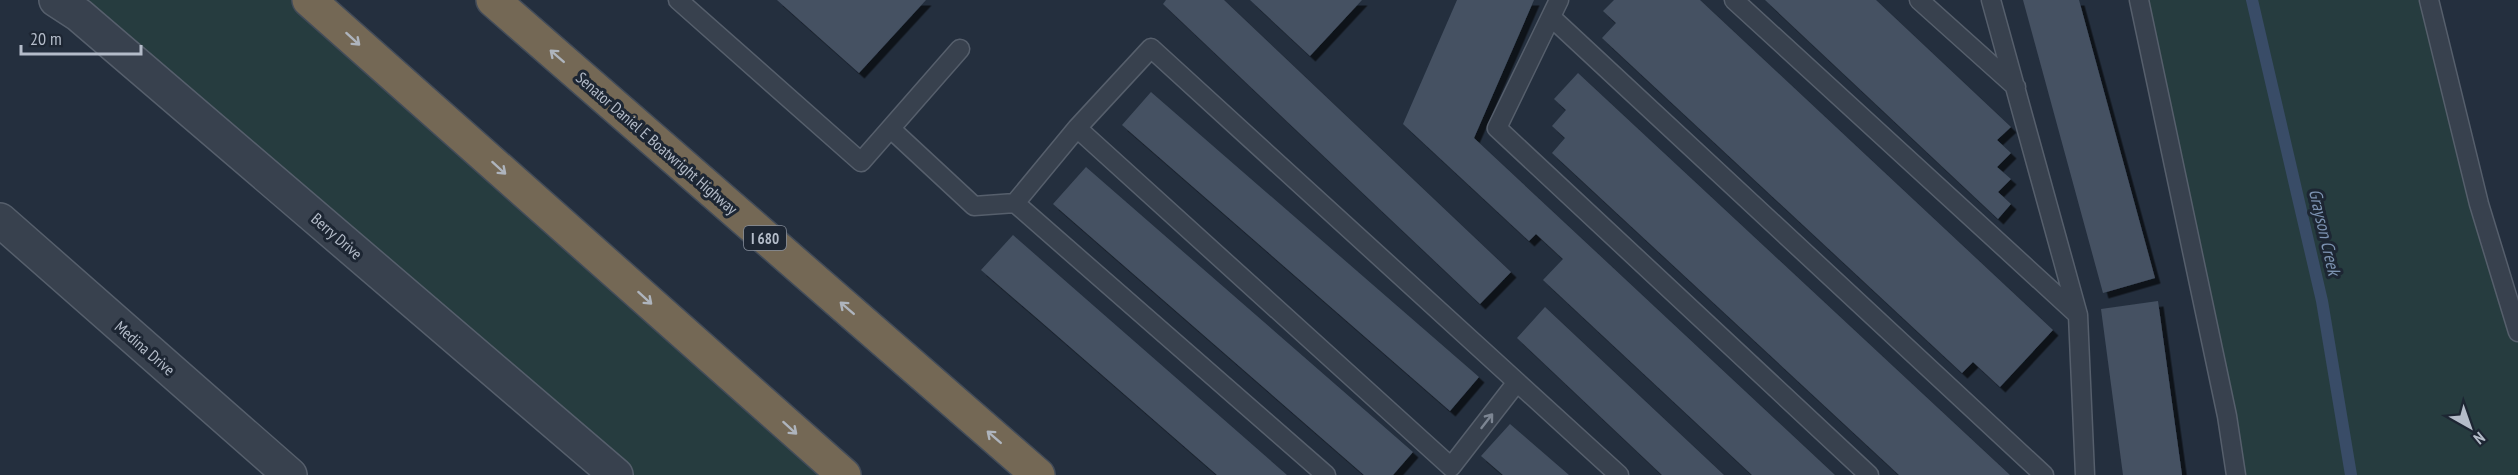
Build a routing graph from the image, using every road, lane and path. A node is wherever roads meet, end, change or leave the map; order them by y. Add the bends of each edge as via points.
1 (56, 0) edge
2 (309, 0) edge
3 (493, 0) edge
4 (678, 0) edge
5 (1559, 0) edge
6 (1734, 0) edge
7 (1919, 0) edge
8 (1991, 0) edge
9 (2139, 0) edge
10 (2429, 0) edge
11 (1551, 17) junction
12 (960, 49) dead end
13 (2017, 88) junction
14 (1077, 128) junction
15 (891, 129) junction
16 (1015, 203) junction
17 (0, 220) edge
18 (2078, 315) junction
19 (2518, 332) edge
20 (1517, 382) junction
21 (1452, 472) edge
22 (290, 475) edge
23 (616, 475) edge
24 (844, 475) edge
25 (1038, 475) edge
26 (1326, 475) edge
27 (1619, 475) edge
28 (1869, 475) edge
29 (2044, 475) edge
30 (2085, 475) edge
31 (2236, 475) edge

1 - 23 street, Berry Drive via 79,15
2 -> 24 highway
25 -> 3 highway, Senator Daniel E Boatwright Highway / I 680
4 - 15 lane via 861,162
5 - 11 lane
6 - 18 lane
7 - 13 lane
8 - 13 lane
9 - 31 lane
10 - 19 lane via 2479,204
11 - 28 lane via 1497,128
11 - 29 lane
12 - 15 lane
13 - 18 lane
14 - 16 lane
14 - 20 lane via 1151,48
14 - 21 lane
15 - 16 lane via 974,206
16 - 26 lane
17 - 22 street, Medina Drive
18 - 30 lane
21 -> 20 lane
20 - 27 lane

